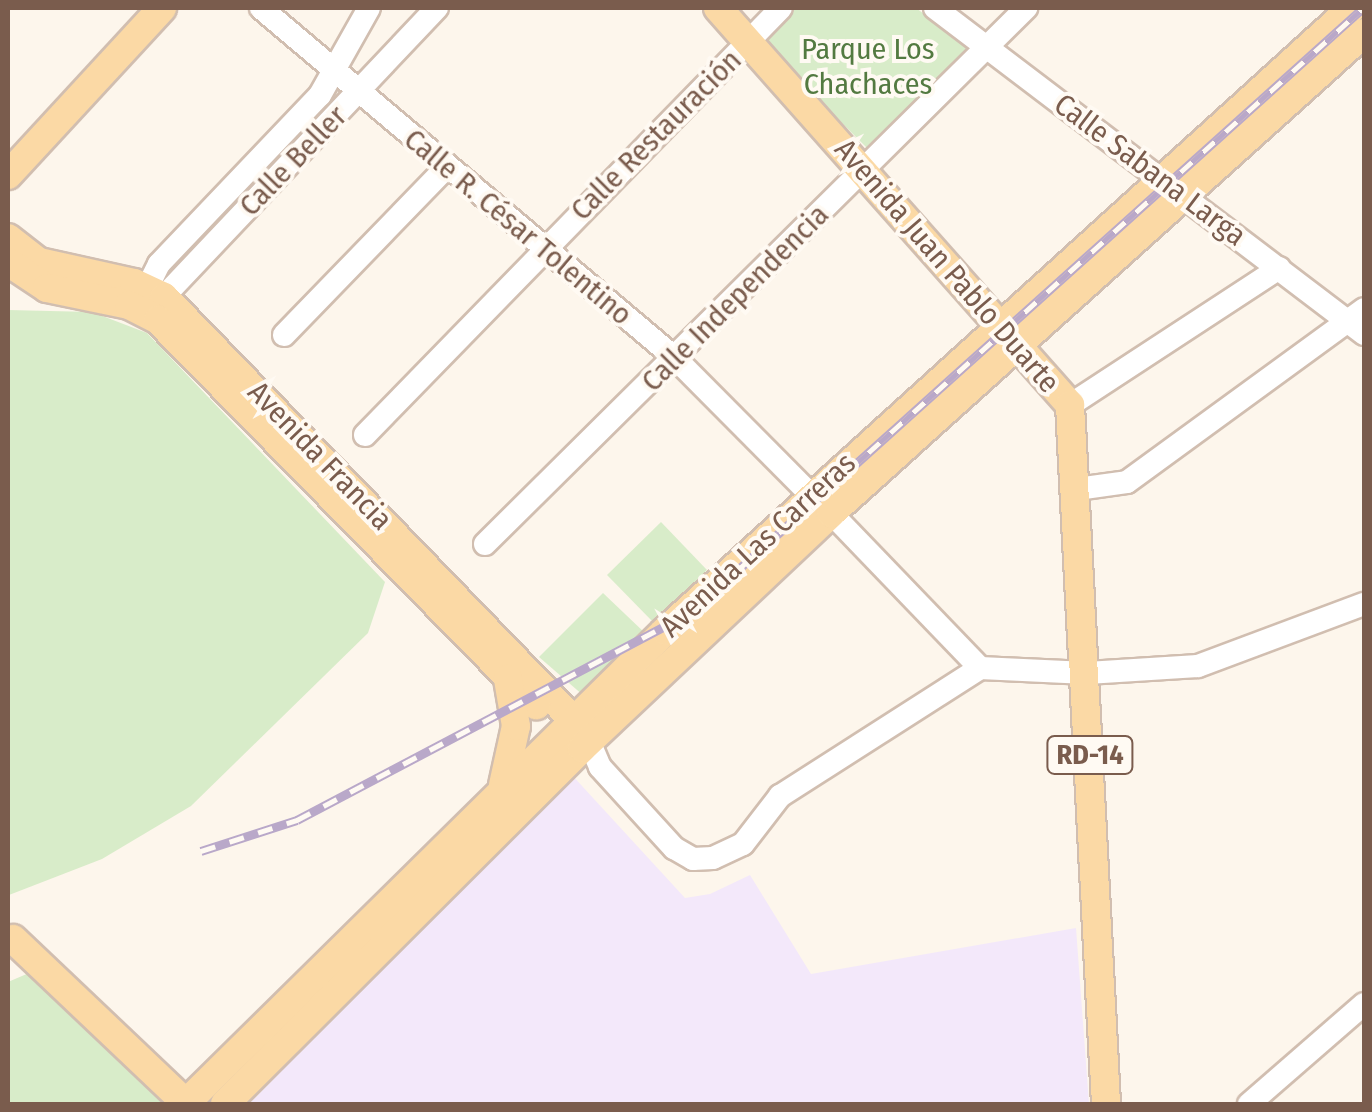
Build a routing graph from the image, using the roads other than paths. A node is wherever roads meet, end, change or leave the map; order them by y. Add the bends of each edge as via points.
1 (162, 8) edge
2 (261, 8) edge
3 (369, 8) edge
4 (437, 8) edge
5 (718, 8) edge
6 (781, 8) edge
7 (936, 8) edge
8 (1026, 8) edge
9 (1352, 8) edge
10 (1364, 33) edge
11 (750, 42) junction
12 (986, 47) junction
13 (335, 72) junction
14 (358, 92) junction
15 (447, 168) junction
16 (863, 171) junction
17 (8, 175) edge
18 (1173, 185) junction
19 (8, 238) edge
20 (541, 249) junction
21 (8, 262) edge
22 (1279, 268) junction
23 (48, 288) junction
24 (8, 290) edge
25 (149, 301) junction
26 (1360, 322) edge
27 (1007, 333) junction
28 (284, 335) dead end
29 (674, 358) junction
30 (1070, 405) junction
31 (365, 435) dead end
32 (1077, 489) junction
33 (822, 504) junction
34 (485, 544) dead end
35 (1364, 604) edge
36 (980, 668) junction
37 (1086, 673) junction
38 (508, 679) junction
39 (577, 734) junction
40 (502, 788) junction
41 (13, 938) dead end
42 (1364, 1004) edge
43 (187, 1104) edge
44 (225, 1104) edge
45 (1106, 1104) edge
46 (1249, 1104) edge

1 - 17 main road
2 - 13 street, Calle R. César Tolentino
3 - 13 street
4 - 14 street, Calle Beller
5 - 11 main road, Avenida Juan Pablo Duarte
6 - 11 street, Calle Restauración
7 - 12 street, Calle Sabana Larga
8 - 12 street, Calle Independencia
9 - 18 main road, Avenida Las Carreras
10 - 18 main road, Avenida Las Carreras
11 - 16 main road, Avenida Juan Pablo Duarte
11 - 20 street, Calle Restauración
12 - 16 street, Calle Independencia
12 - 18 street, Calle Sabana Larga
13 - 14 street, Calle R. César Tolentino
13 - 25 street
14 - 15 street, Calle R. César Tolentino
14 - 25 street, Calle Beller
15 - 20 street, Calle R. César Tolentino
15 - 28 street
16 - 27 main road, Avenida Juan Pablo Duarte
16 - 29 street, Calle Independencia
18 - 22 street, Calle Sabana Larga
18 - 27 main road, Avenida Las Carreras
19 - 25 main road via 39,262
20 - 29 street, Calle R. César Tolentino
20 - 31 street, Calle Restauración
21 - 23 main road
22 - 26 street, Calle Sabana Larga
22 - 30 street
23 - 24 main road
23 - 25 main road
25 - 38 main road, Avenida Francia
25 - 39 main road, Avenida Francia
26 - 32 street via 1127,482
27 - 30 main road, Avenida Juan Pablo Duarte
27 - 33 main road, Avenida Las Carreras
29 - 33 street, Calle R. César Tolentino
29 - 34 street, Calle Independencia
30 - 32 main road, Avenida Juan Pablo Duarte / RD-14
32 - 37 main road, Avenida Juan Pablo Duarte / RD-14
33 - 36 street, Calle R. César Tolentino
33 - 39 main road, Avenida Las Carreras
35 - 37 street via 1198,666
36 - 37 street
36 - 39 street via 780,796 742,844 713,858 692,859 674,848
37 - 45 main road, Avenida Juan Pablo Duarte / RD-14
38 - 39 main road, Avenida Francia
38 - 40 main road via 515,742
39 - 40 main road, Avenida Las Carreras
39 - 44 main road, Avenida Las Carreras
40 - 43 main road, Avenida Las Carreras
41 - 43 main road
42 - 46 street

